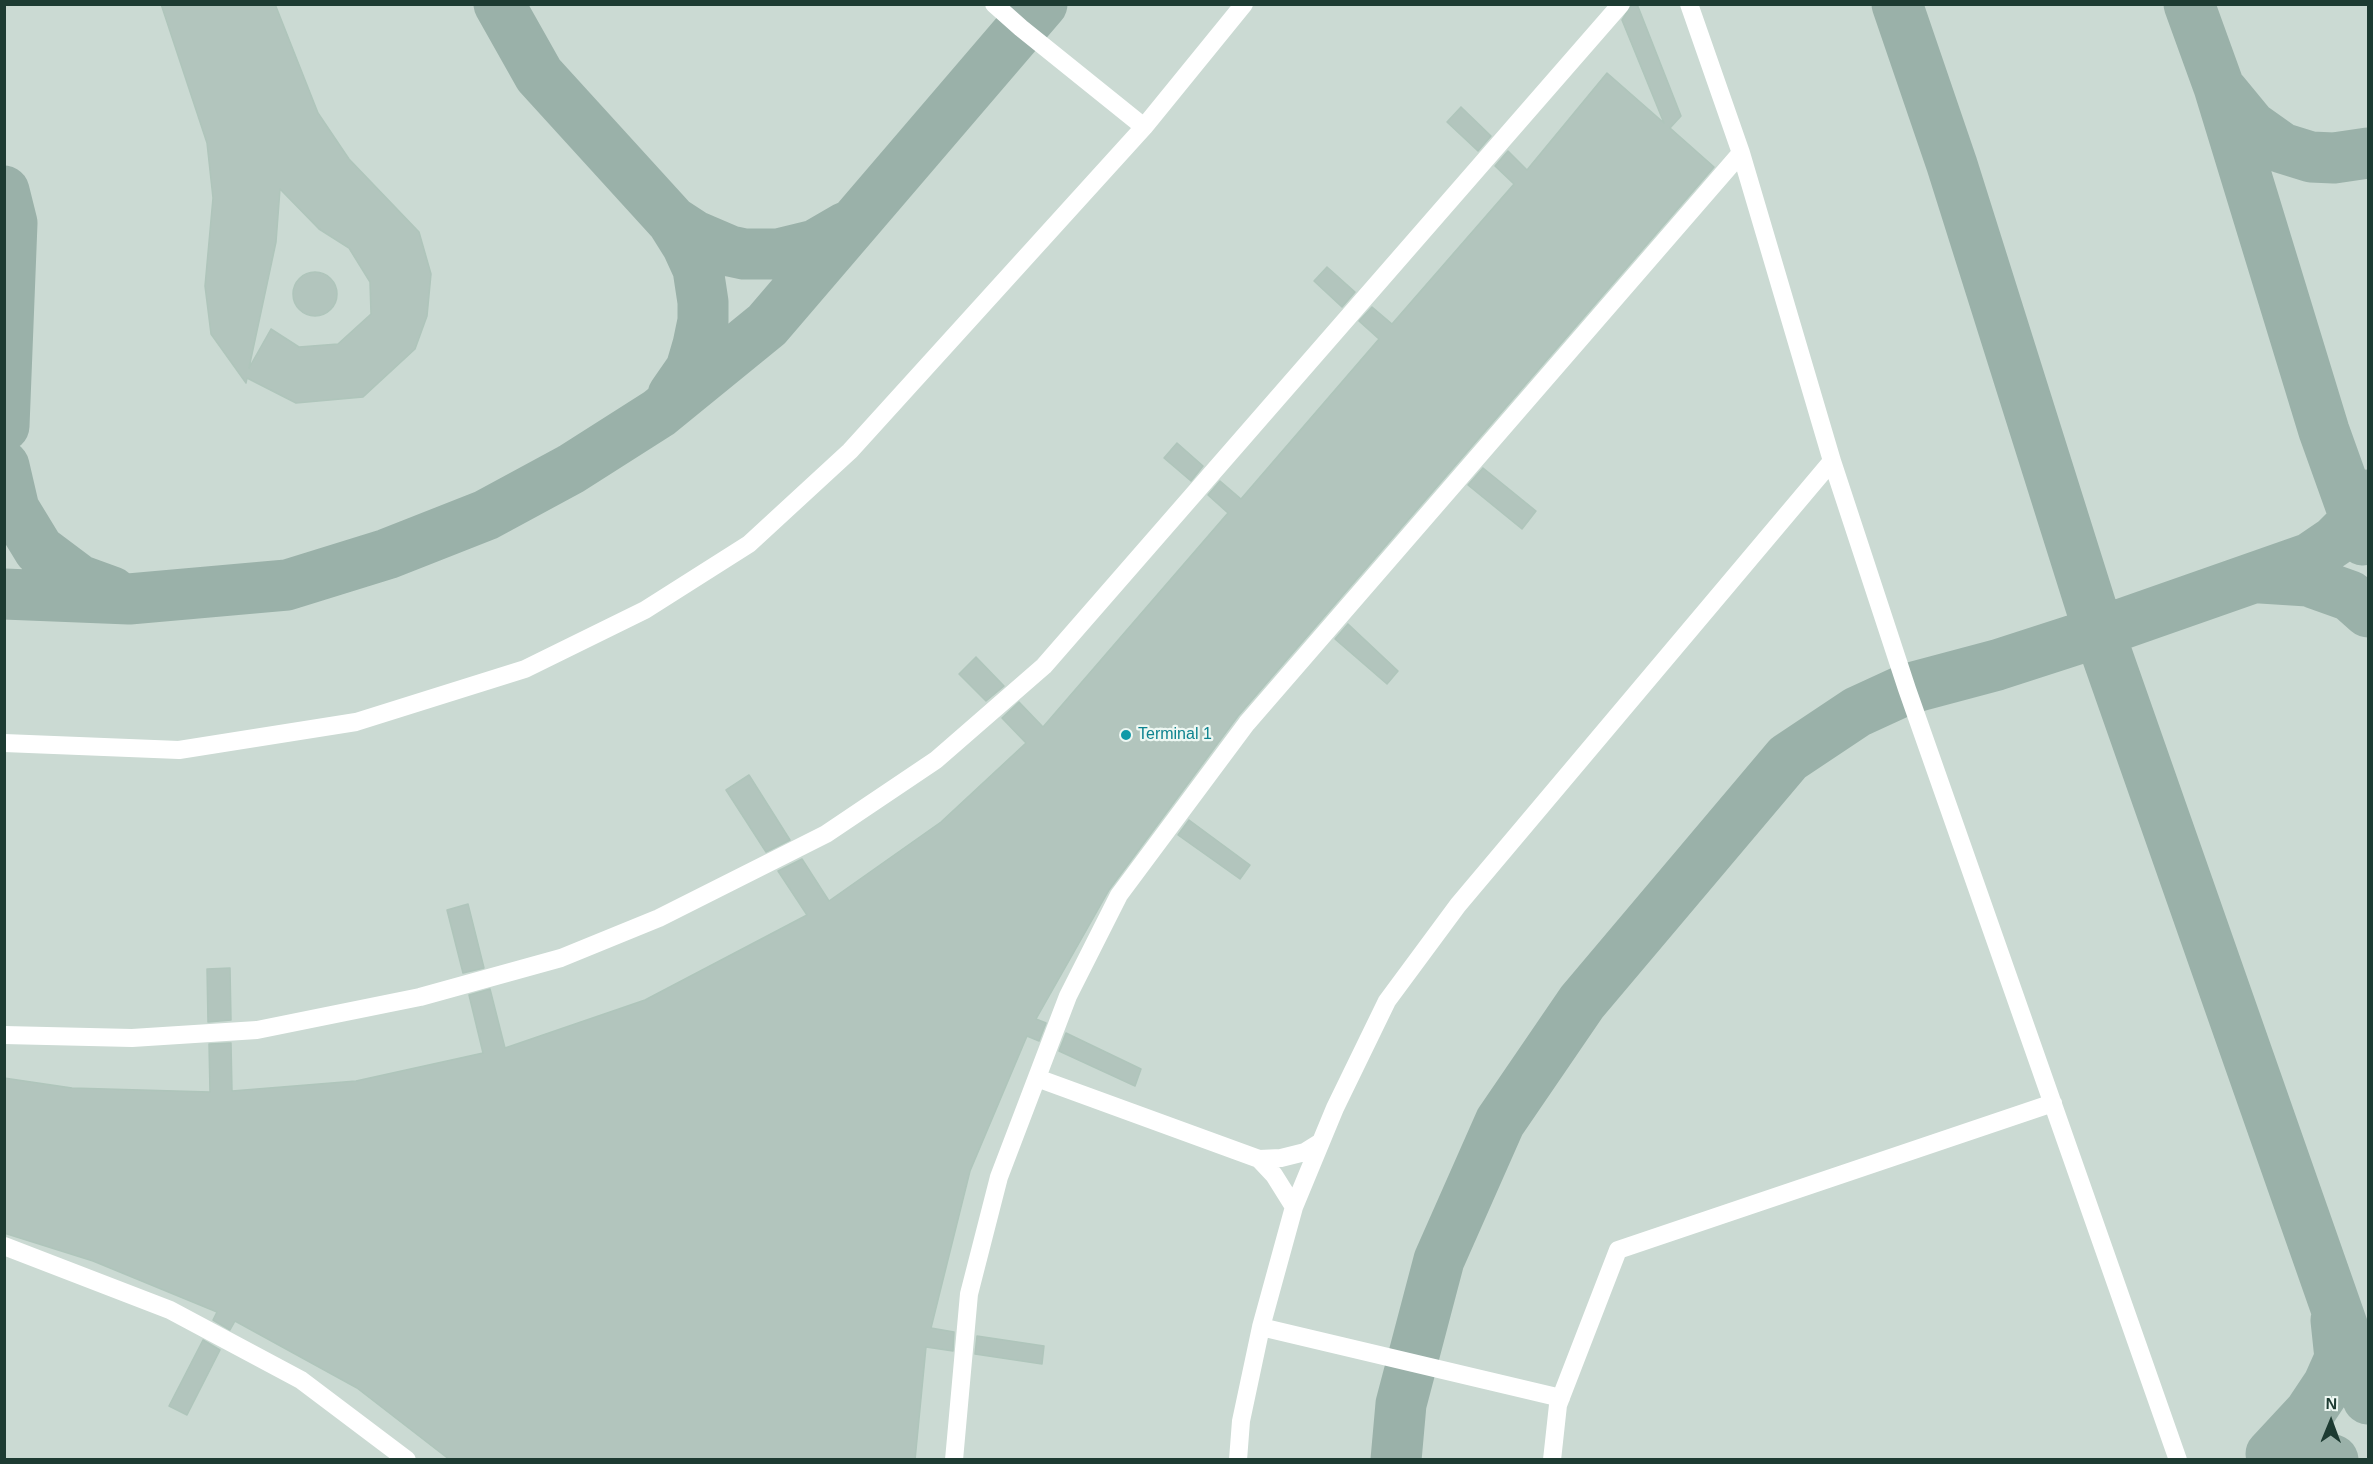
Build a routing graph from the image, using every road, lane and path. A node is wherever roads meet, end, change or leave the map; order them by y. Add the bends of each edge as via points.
1 (994, 4) edge
2 (1244, 4) edge
3 (1621, 4) edge
4 (1689, 4) edge
5 (1144, 127) junction
6 (1742, 153) junction
7 (1832, 461) junction
8 (4, 743) edge
9 (4, 1035) edge
10 (1037, 1078) junction
11 (2053, 1103) junction
12 (1321, 1142) junction
13 (1259, 1159) junction
14 (1294, 1207) junction
15 (4, 1246) edge
16 (1261, 1327) junction
17 (1561, 1398) junction
18 (407, 1460) edge
19 (954, 1460) edge
20 (1238, 1460) edge
21 (1552, 1460) edge
22 (2178, 1460) edge

1 - 5 lane
2 - 5 lane
3 - 9 lane via 1044,666 936,760 826,834 659,918 561,958 420,997 257,1030 132,1038
4 - 6 lane
5 - 8 lane via 850,451 749,544 645,610 525,669 356,722 179,750
6 - 7 lane
6 - 10 lane via 1247,723 1119,895 1068,996
7 - 11 lane via 1907,689
7 - 12 lane via 1458,905 1387,1000
10 - 13 lane
10 - 19 lane via 999,1177 969,1294
11 - 17 lane via 1618,1250
11 - 22 lane
12 - 13 lane via 1305,1152
12 - 14 lane
13 - 14 lane
14 - 16 lane
15 - 18 lane via 170,1310 300,1380
16 - 17 lane
16 - 20 lane via 1241,1421
17 - 21 lane

